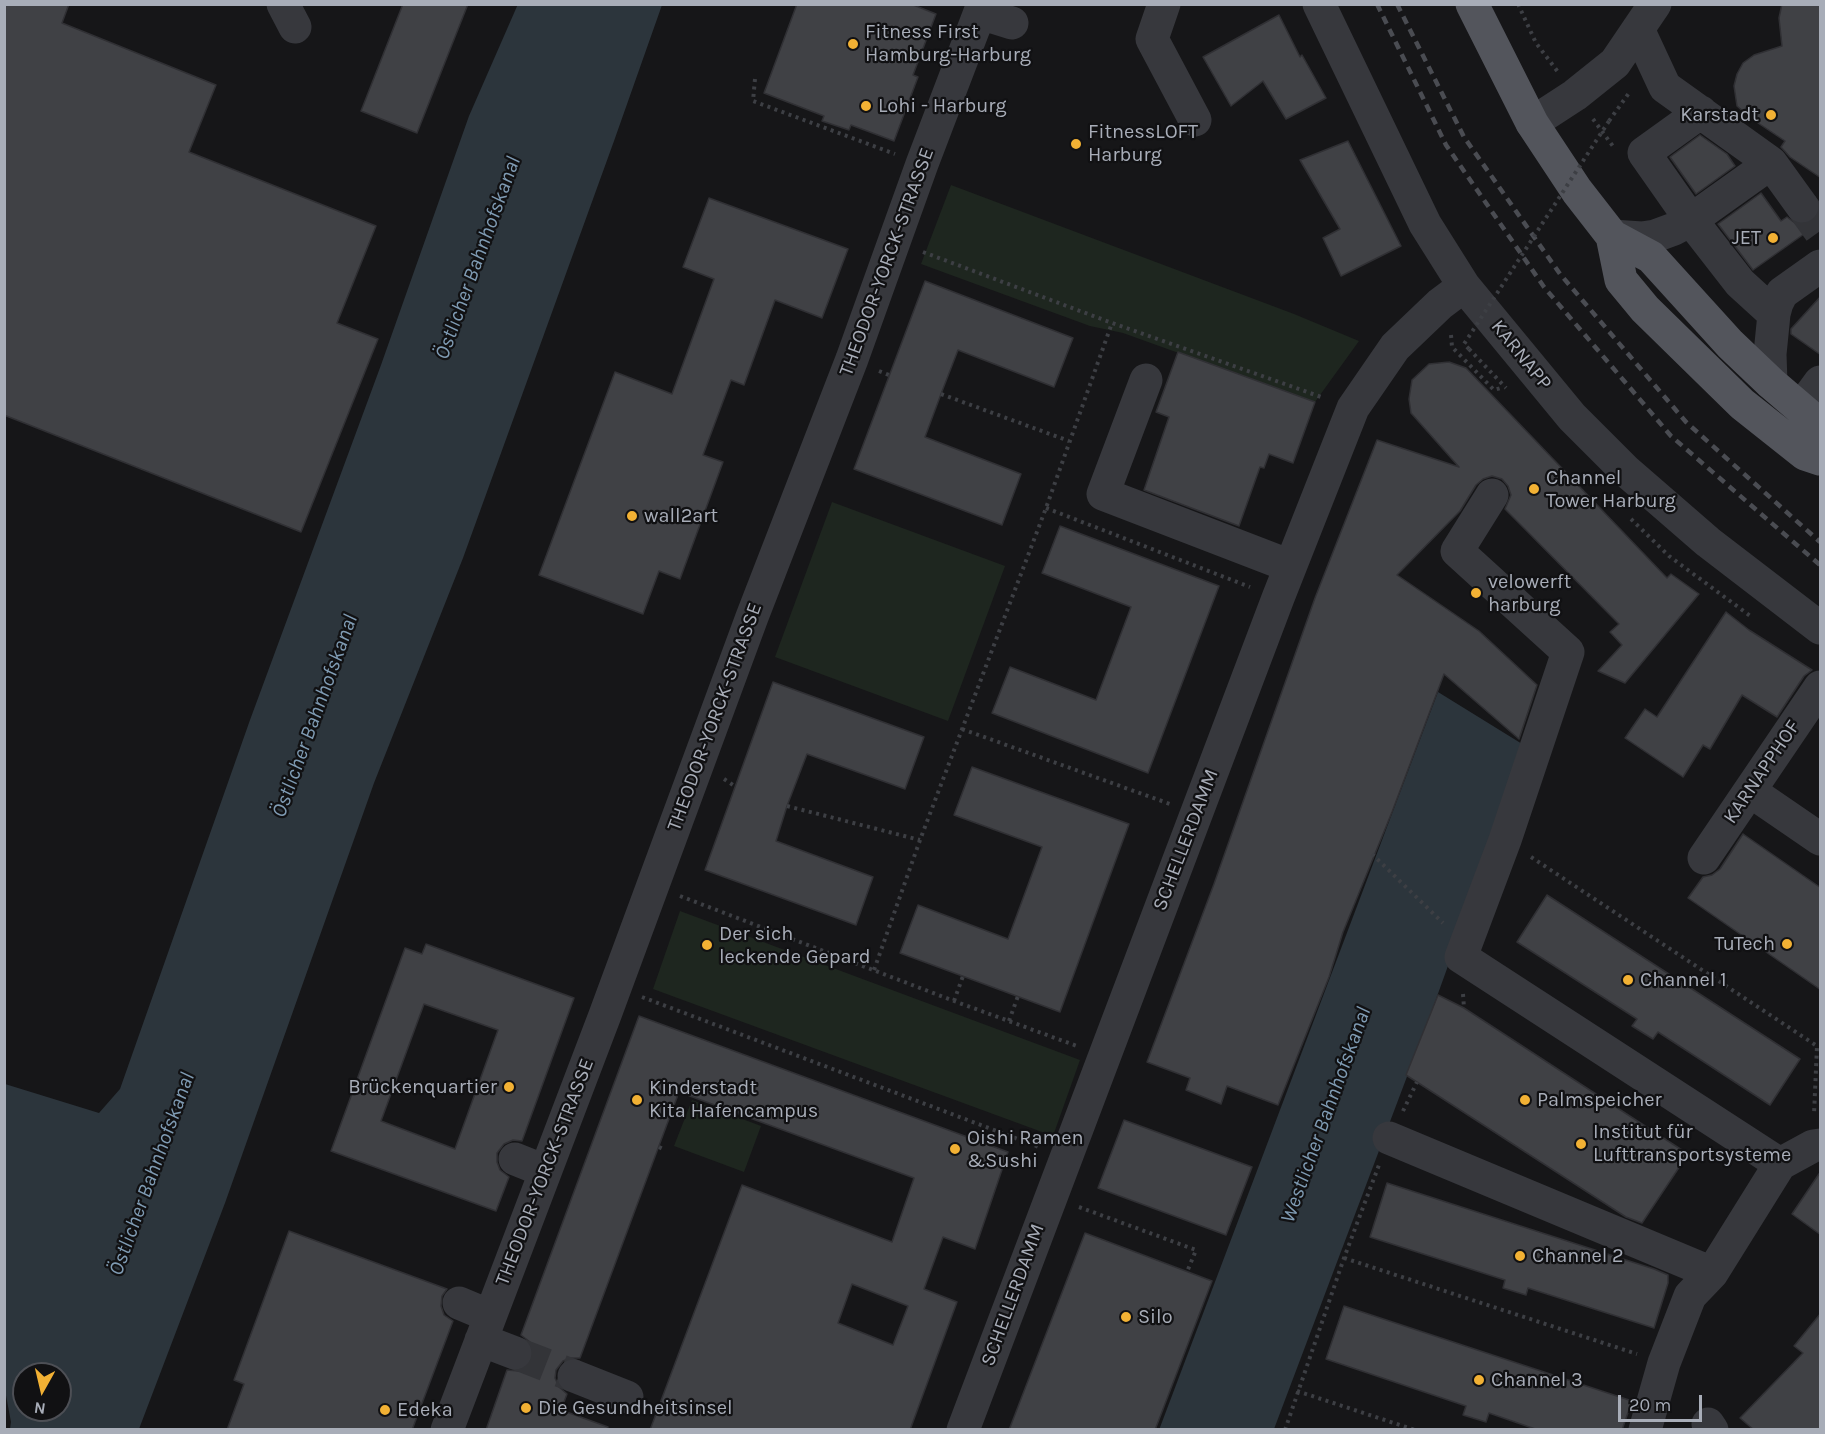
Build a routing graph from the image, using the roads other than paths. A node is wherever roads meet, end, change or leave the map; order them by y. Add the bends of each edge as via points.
1 (1164, 4) edge
2 (1319, 4) edge
3 (1472, 4) edge
4 (982, 9) edge
5 (1647, 17) edge
6 (1012, 23) dead end
7 (1701, 112) junction
8 (1195, 120) dead end
9 (1532, 123) junction
10 (1771, 163) junction
11 (1802, 206) tunnel mouth
12 (1691, 220) junction
13 (1612, 236) junction
14 (1821, 266) edge
15 (1452, 295) junction
16 (1774, 314) junction
17 (1146, 380) dead end
18 (1821, 382) edge
19 (1772, 383) junction
20 (1811, 416) edge
21 (1821, 459) edge
22 (1492, 495) dead end
23 (1290, 566) junction
24 (1821, 628) edge
25 (1821, 687) edge
26 (1750, 790) junction
27 (1821, 839) edge
28 (1704, 858) dead end
29 (1389, 1138) road end
30 (1817, 1146) edge
31 (515, 1159) dead end
32 (1780, 1164) junction
33 (545, 1171) junction
34 (1712, 1273) junction
35 (459, 1303) dead end
36 (486, 1328) junction
37 (514, 1353) tunnel mouth
38 (574, 1376) tunnel mouth
39 (627, 1397) dead end
40 (447, 1430) edge
41 (963, 1430) edge
42 (1645, 1430) edge

1 - 8 street via 1152,39
2 - 15 street, KARNAPP via 1425,224
3 - 9 main road
4 - 6 street
4 - 33 street, THEODOR-YORCK-STRASSE
5 - 7 street via 1665,87
5 - 9 street via 1615,63
7 - 10 street
7 - 12 street via 1644,153
9 - 13 main road via 1577,192
10 - 11 street
10 - 12 street
12 - 13 street via 1655,236
12 - 16 street via 1740,283
13 - 19 main road via 1651,257 1730,344
13 - 21 main road via 1621,280 1645,309 1742,404 1805,454
14 - 16 street via 1782,293
15 - 23 street, SCHELLERDAMM via 1395,347 1353,408
15 - 24 street, KARNAPP via 1625,470 1708,542
16 - 19 street
17 - 23 street via 1103,494
18 - 20 street
19 - 20 main road
22 - 32 street via 1457,551 1568,652 1461,957
23 - 41 street, SCHELLERDAMM
25 - 26 street, KARNAPPHOF
26 - 27 street
26 - 28 street, KARNAPPHOF
29 - 34 street
30 - 32 street
31 - 33 street
32 - 34 street
33 - 36 street, THEODOR-YORCK-STRASSE
34 - 42 street via 1690,1296 1664,1363
35 - 36 street
36 - 37 street
36 - 40 street, THEODOR-YORCK-STRASSE
38 - 39 street

